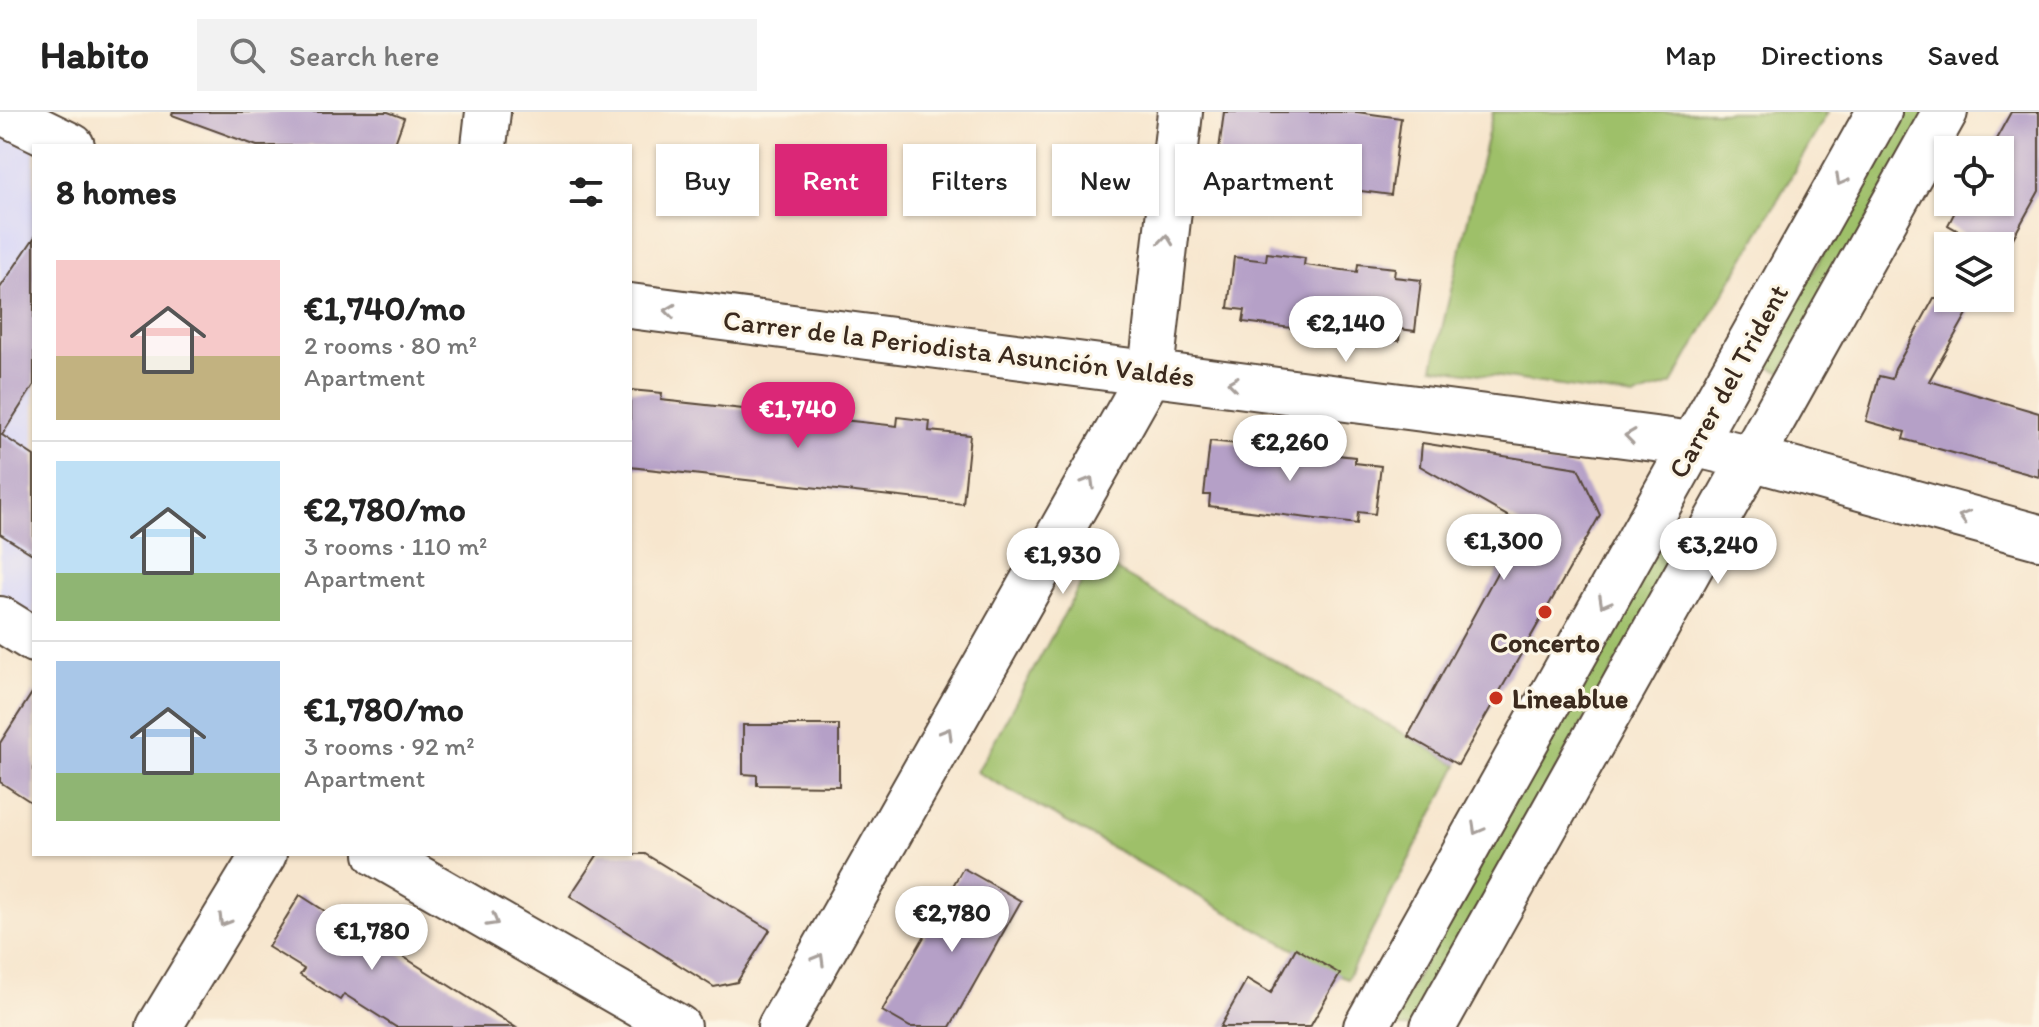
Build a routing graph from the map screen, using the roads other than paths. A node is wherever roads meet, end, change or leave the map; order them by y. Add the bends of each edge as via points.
1 (2, 112) edge
2 (488, 112) edge
3 (1180, 112) edge
4 (1879, 112) edge
5 (1945, 112) edge
6 (68, 144) edge
7 (484, 144) edge
8 (632, 306) edge
9 (1151, 372) junction
10 (1693, 444) junction
11 (1751, 458) junction
12 (2039, 537) edge
13 (0, 619) edge
14 (32, 639) edge
15 (263, 856) edge
16 (380, 856) edge
17 (159, 1027) edge
18 (678, 1027) edge
19 (780, 1027) edge
20 (1366, 1027) edge
21 (1433, 1027) edge

1 - 6 street
2 - 7 street
9 -> 3 street
4 -> 10 street, Carrer del Trident
5 - 11 street, Carrer del Trident
9 -> 8 street, Carrer de la Periodista Asunción Valdés
10 -> 9 street, Carrer de la Periodista Asunción Valdés
19 -> 9 street
10 - 11 street, Carrer de la Periodista Asunción Valdés
10 -> 20 street, Carrer del Trident
12 -> 11 street, Carrer de la Periodista Asunción Valdés
11 - 21 street, Carrer del Trident
13 - 14 street
15 -> 17 street
16 -> 18 street

